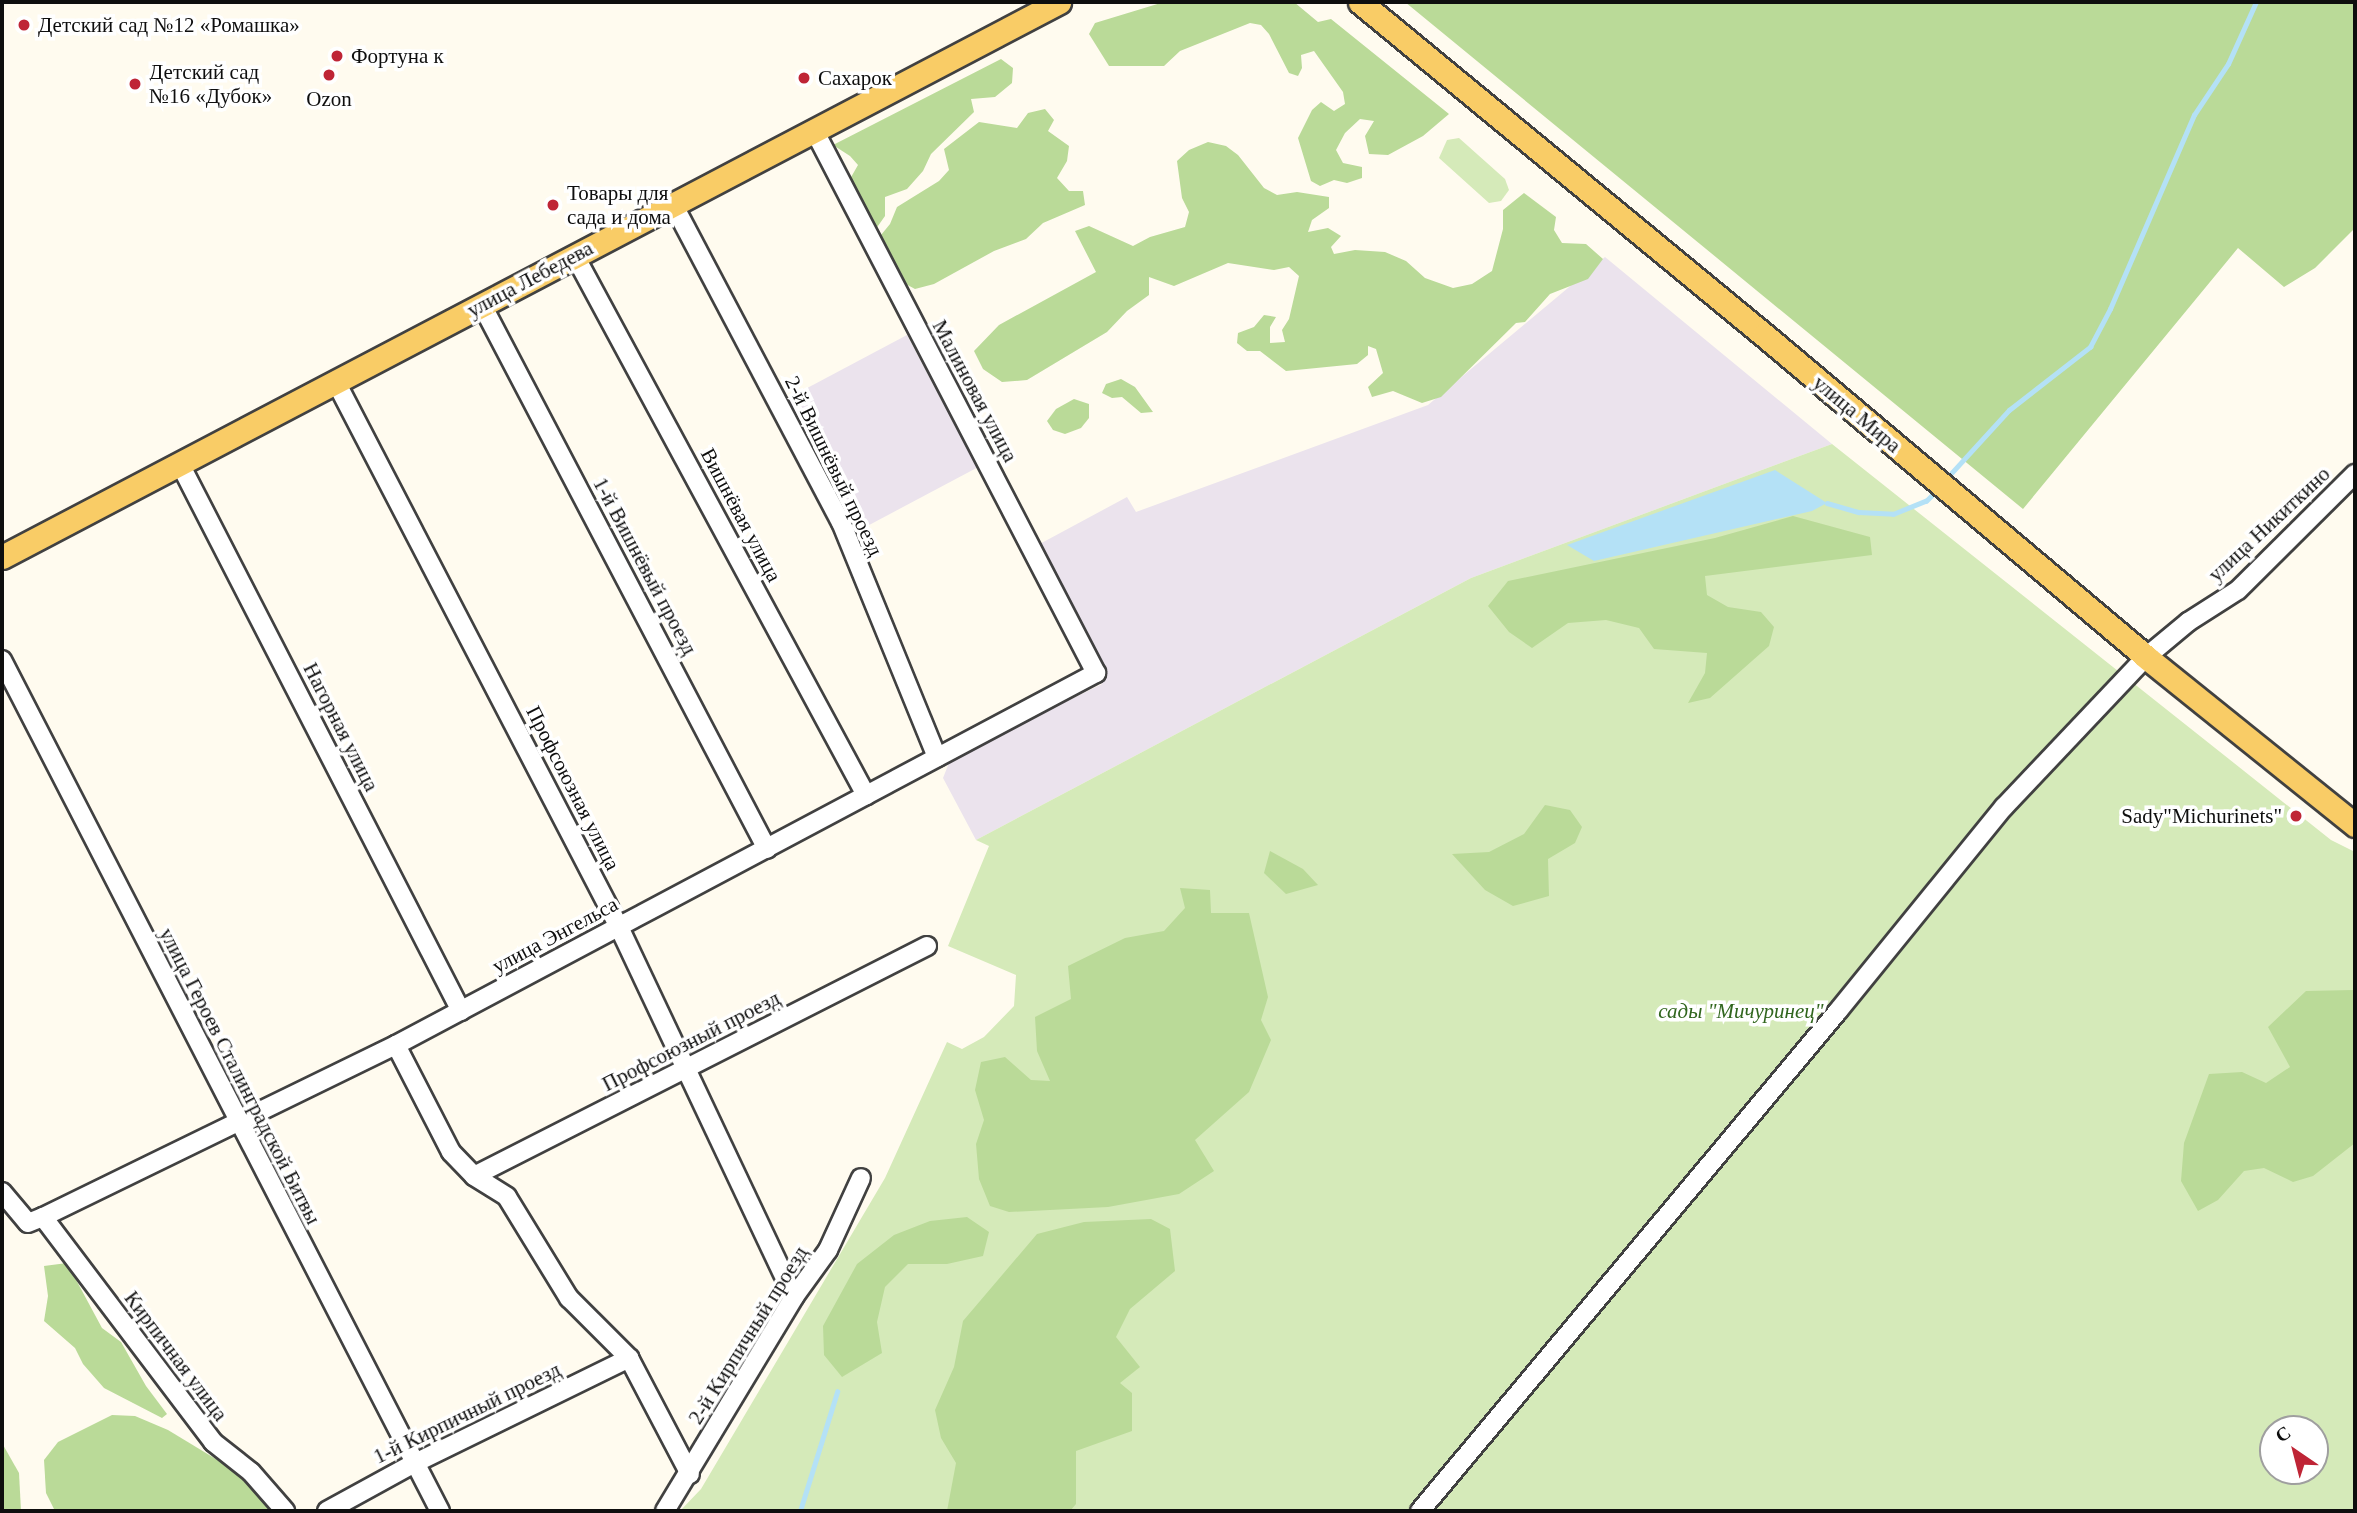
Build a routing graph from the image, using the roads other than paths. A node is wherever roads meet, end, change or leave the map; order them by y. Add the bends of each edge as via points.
1 (1059, 2) edge
2 (1360, 2) edge
3 (814, 130) junction
4 (673, 204) junction
5 (575, 256) junction
6 (482, 304) junction
7 (336, 382) junction
8 (180, 464) junction
9 (2355, 474) edge
10 (2, 557) edge
11 (2146, 657) junction
12 (2, 660) edge
13 (1096, 673) joint
14 (937, 757) junction
15 (866, 795) junction
16 (2355, 825) edge
17 (767, 849) junction
18 (619, 927) junction
19 (927, 946) dead end
20 (461, 1011) junction
21 (396, 1045) junction
22 (688, 1069) junction
23 (238, 1123) junction
24 (474, 1176) junction
25 (861, 1178) dead end
26 (2, 1192) edge
27 (35, 1220) junction
28 (794, 1297) junction
29 (629, 1359) junction
30 (413, 1464) junction
31 (690, 1474) junction
32 (285, 1511) edge
33 (327, 1511) edge
34 (440, 1511) edge
35 (665, 1511) edge
36 (1420, 1511) edge

1 - 3 main road, улица Лебедева
2 - 11 main road, улица Мира
3 - 4 main road, улица Лебедева
3 - 13 street, Малиновая улица
4 - 5 main road, улица Лебедева
4 - 14 street, 2-й Вишнёвый проезд via 841,522
5 - 6 main road, улица Лебедева
5 - 15 street, Вишнёвая улица
6 - 7 main road, улица Лебедева
6 - 17 street, 1-й Вишнёвый проезд
7 - 8 main road, улица Лебедева
7 - 18 street, Профсоюзная улица
8 - 10 main road, улица Лебедева
8 - 20 street, Нагорная улица
9 - 11 street, улица Никиткино via 2238,590 2188,622
11 - 16 main road, улица Мира
11 - 36 street, улица Никиткино via 2004,807
12 - 23 street, улица Героев Сталинградской Битвы
13 - 14 street, улица Энгельса
14 - 15 street, улица Энгельса
15 - 17 street, улица Энгельса
17 - 18 street, улица Энгельса
18 - 20 street, улица Энгельса
18 - 22 street, Профсоюзная улица
19 - 22 street, Профсоюзный проезд
20 - 21 street, улица Энгельса
21 - 23 street, улица Энгельса
21 - 24 street via 452,1152
22 - 24 street, Профсоюзный проезд
22 - 28 street, Профсоюзная улица
23 - 27 street, улица Энгельса
23 - 30 street, улица Героев Сталинградской Битвы
24 - 29 street via 507,1197 569,1298
25 - 28 street, 2-й Кирпичный проезд via 828,1250
26 - 27 street, Кирпичная улица
27 - 32 street, Кирпичная улица via 213,1443 251,1472
28 - 31 street, 2-й Кирпичный проезд
29 - 30 street, 1-й Кирпичный проезд
29 - 31 street
30 - 33 street, 1-й Кирпичный проезд
30 - 34 street, улица Героев Сталинградской Битвы
31 - 35 street, 2-й Кирпичный проезд

